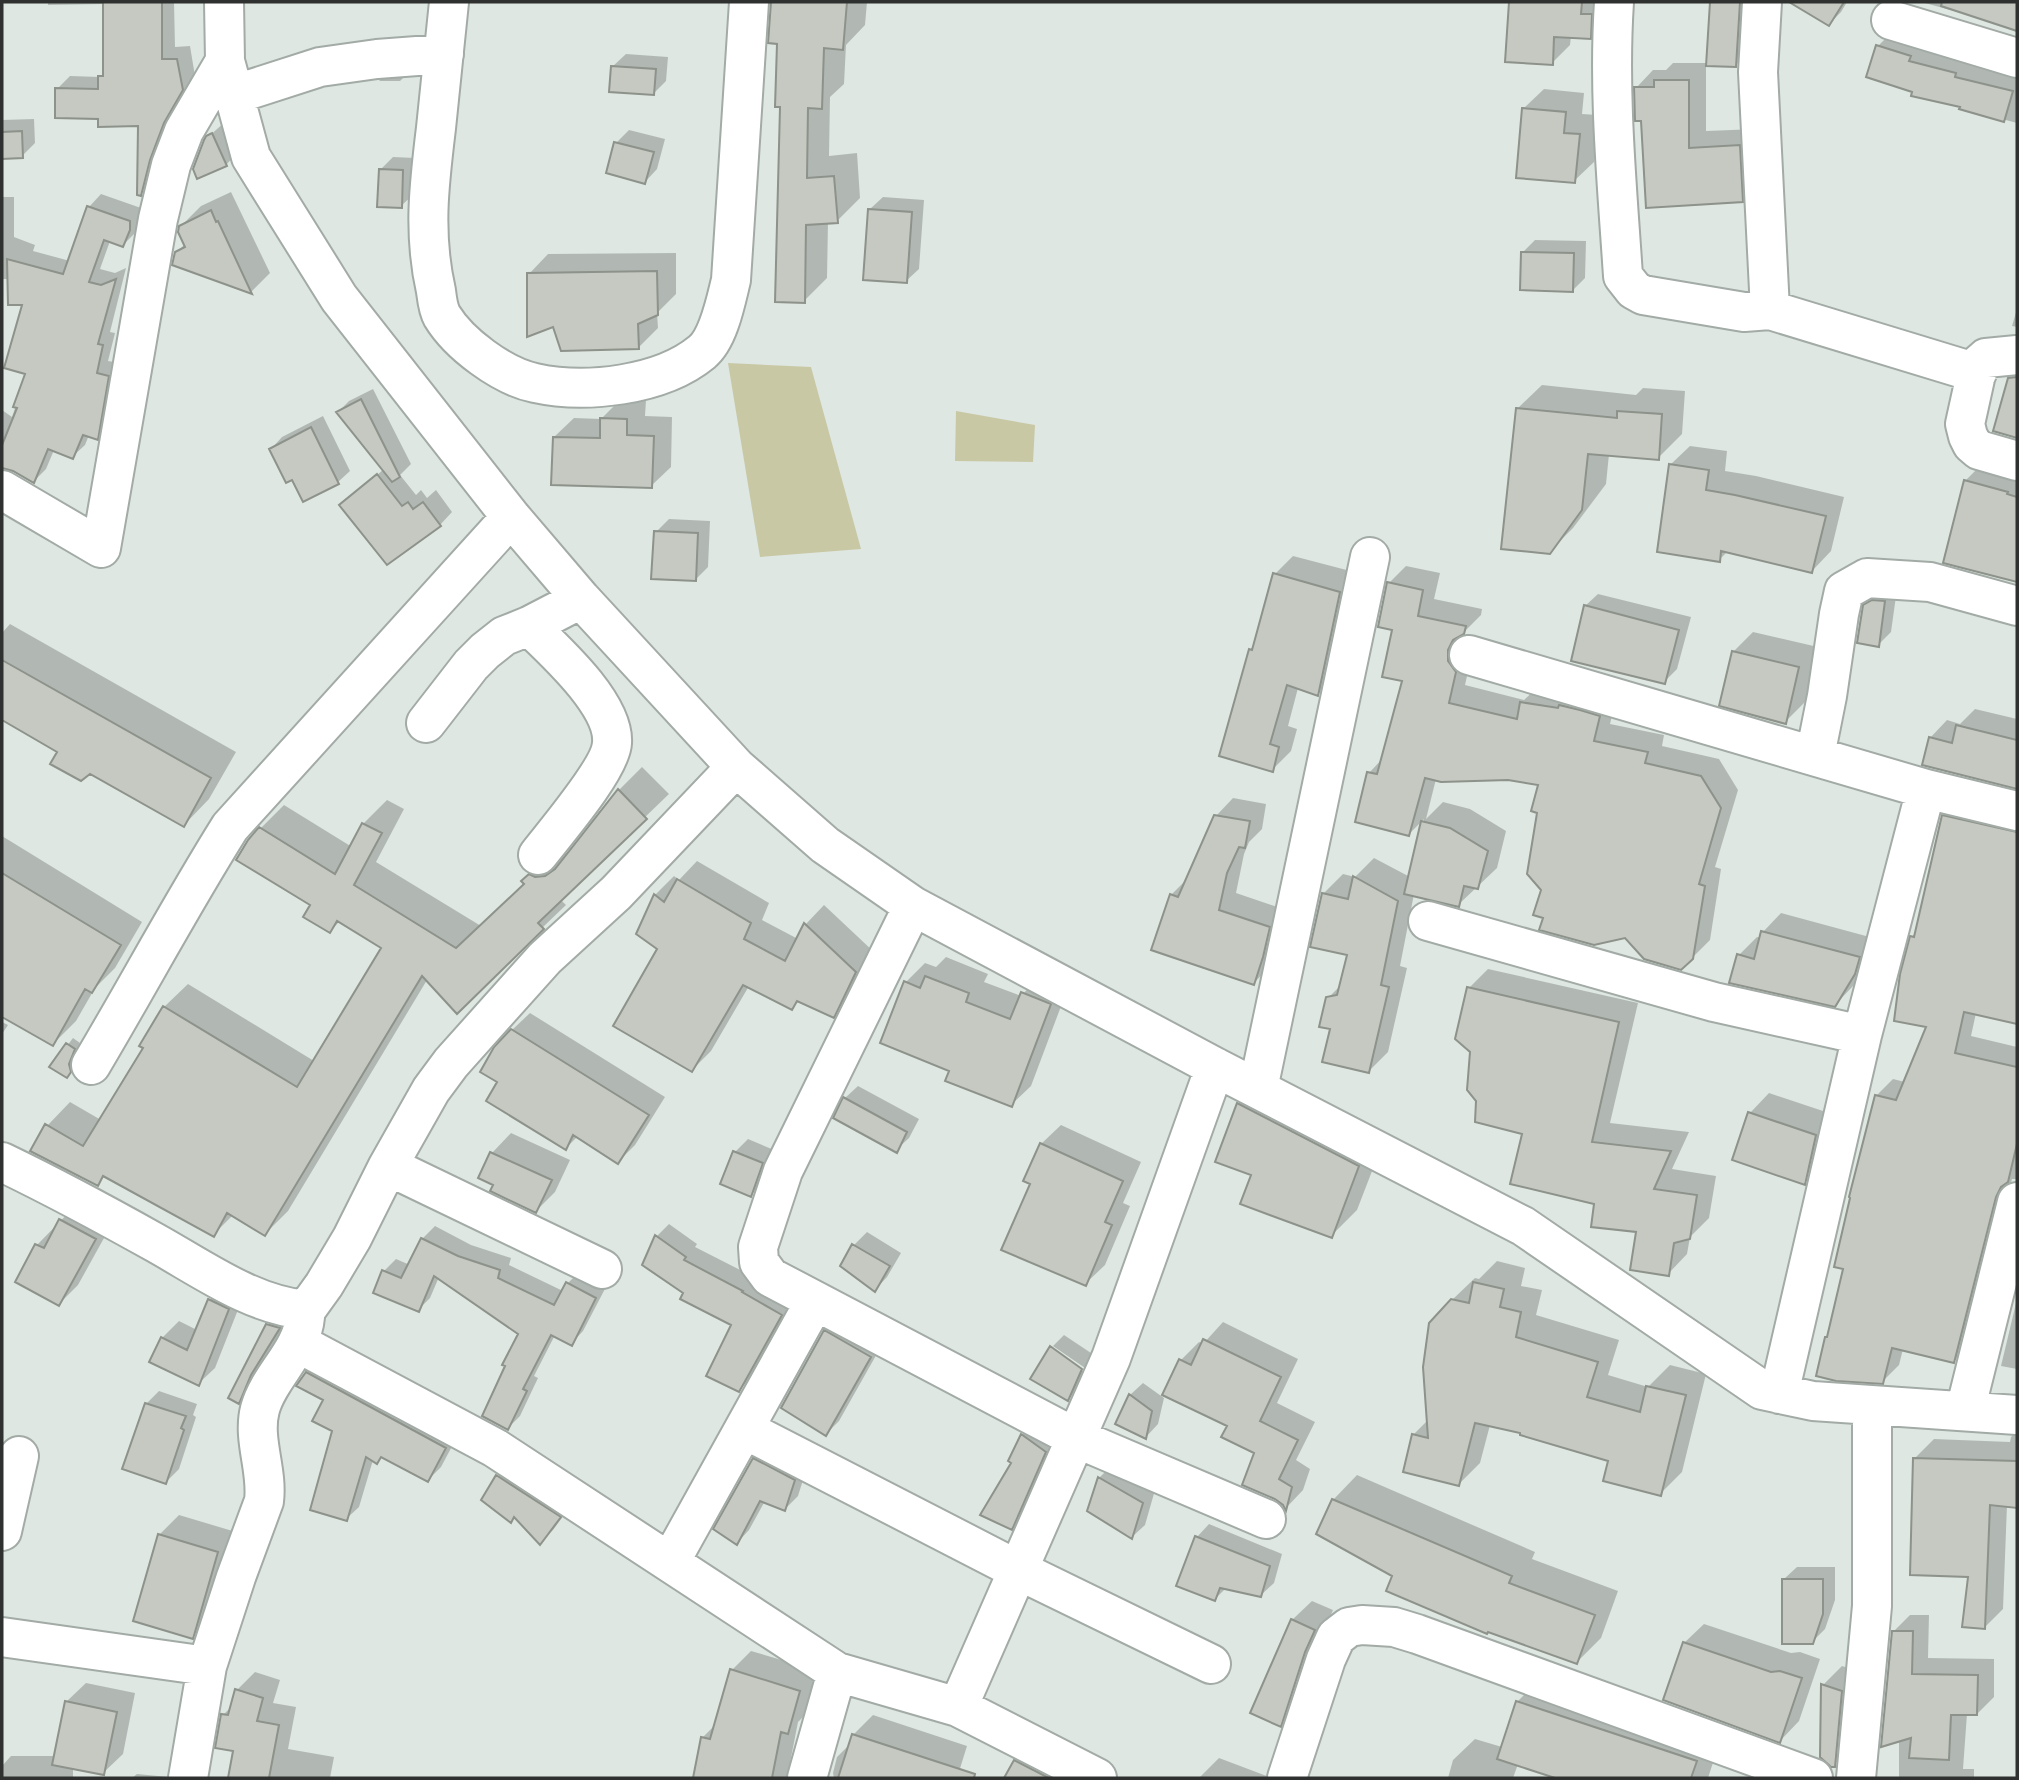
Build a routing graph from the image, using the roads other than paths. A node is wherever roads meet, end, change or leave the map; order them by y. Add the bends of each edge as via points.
1 (224, 2) edge
2 (449, 2) edge
3 (750, 2) edge
4 (1614, 2) edge
5 (1762, 2) edge
6 (1891, 20) dead end
7 (443, 54) junction
8 (2017, 58) edge
9 (229, 78) junction
10 (1770, 310) junction
11 (2017, 355) edge
12 (1976, 373) junction
13 (2017, 461) edge
14 (2, 490) edge
15 (511, 517) junction
16 (1370, 557) dead end
17 (581, 599) junction
18 (2017, 606) edge
19 (529, 626) junction
20 (1469, 655) dead end
21 (426, 723) dead end
22 (1815, 756) junction
23 (736, 767) junction
24 (1926, 789) junction
25 (2017, 811) edge
26 (538, 855) dead end
27 (913, 906) junction
28 (1428, 921) dead end
29 (1863, 1035) junction
30 (91, 1065) dead end
31 (1215, 1066) junction
32 (1258, 1089) junction
33 (2, 1162) edge
34 (388, 1166) junction
35 (2017, 1202) edge
36 (602, 1269) dead end
37 (815, 1301) junction
38 (302, 1326) junction
39 (1779, 1394) junction
40 (1872, 1405) junction
41 (1965, 1411) junction
42 (2017, 1415) edge
43 (744, 1429) junction
44 (1076, 1438) junction
45 (19, 1456) dead end
46 (1266, 1519) dead end
47 (2, 1531) edge
48 (670, 1562) junction
49 (1018, 1570) junction
50 (2, 1637) edge
51 (1211, 1664) dead end
52 (207, 1666) junction
53 (837, 1672) junction
54 (958, 1707) junction
55 (188, 1778) edge
56 (807, 1778) edge
57 (1097, 1778) edge
58 (1287, 1778) edge
59 (1813, 1778) edge
60 (1856, 1778) edge

1 - 9 street
2 - 7 street
3 - 7 street via 731,280 724,307 704,351 640,382 602,386 533,383 500,369 466,344 441,315 429,261 427,205
4 - 10 street via 1611,79 1623,276 1643,295 1744,312
5 - 10 street via 1758,72
6 - 8 street
7 - 9 street
9 - 14 street via 184,131 171,165 101,548
9 - 15 street via 251,157 339,298
10 - 12 street
11 - 12 street via 1986,358
12 - 13 street via 1965,424 1968,436 1979,450
15 - 17 street
15 - 30 street via 230,827
16 - 32 street
17 - 19 street
17 - 23 street
18 - 22 street via 1930,582 1867,578 1844,591
19 - 21 street via 504,636 485,651
19 - 26 street via 596,699 608,719 613,745 581,801
20 - 22 street
22 - 24 street
23 - 27 street via 825,845
23 - 34 street via 616,893 545,958 476,1034 431,1090
24 - 25 street
24 - 29 street
27 - 31 street
27 - 37 street via 783,1171 758,1247 759,1262 770,1277
28 - 29 street via 1714,1002
29 - 39 street
31 - 32 street
31 - 44 street via 1111,1358
32 - 39 street via 1523,1226 1762,1390
33 - 38 street via 277,1305
34 - 36 street
34 - 38 street
35 - 41 street
37 - 43 street
37 - 44 street
38 - 48 street
38 - 52 street via 261,1406 258,1432 264,1501
39 - 40 street
40 - 41 street
40 - 60 street via 1872,1606
41 - 42 street
43 - 48 street
43 - 49 street
44 - 46 street
44 - 49 street
45 - 47 street
48 - 53 street
49 - 51 street
49 - 54 street
50 - 52 street
52 - 55 street
53 - 54 street
53 - 56 street
54 - 57 street
58 - 59 street via 1336,1637 1349,1627 1377,1625 1418,1634

